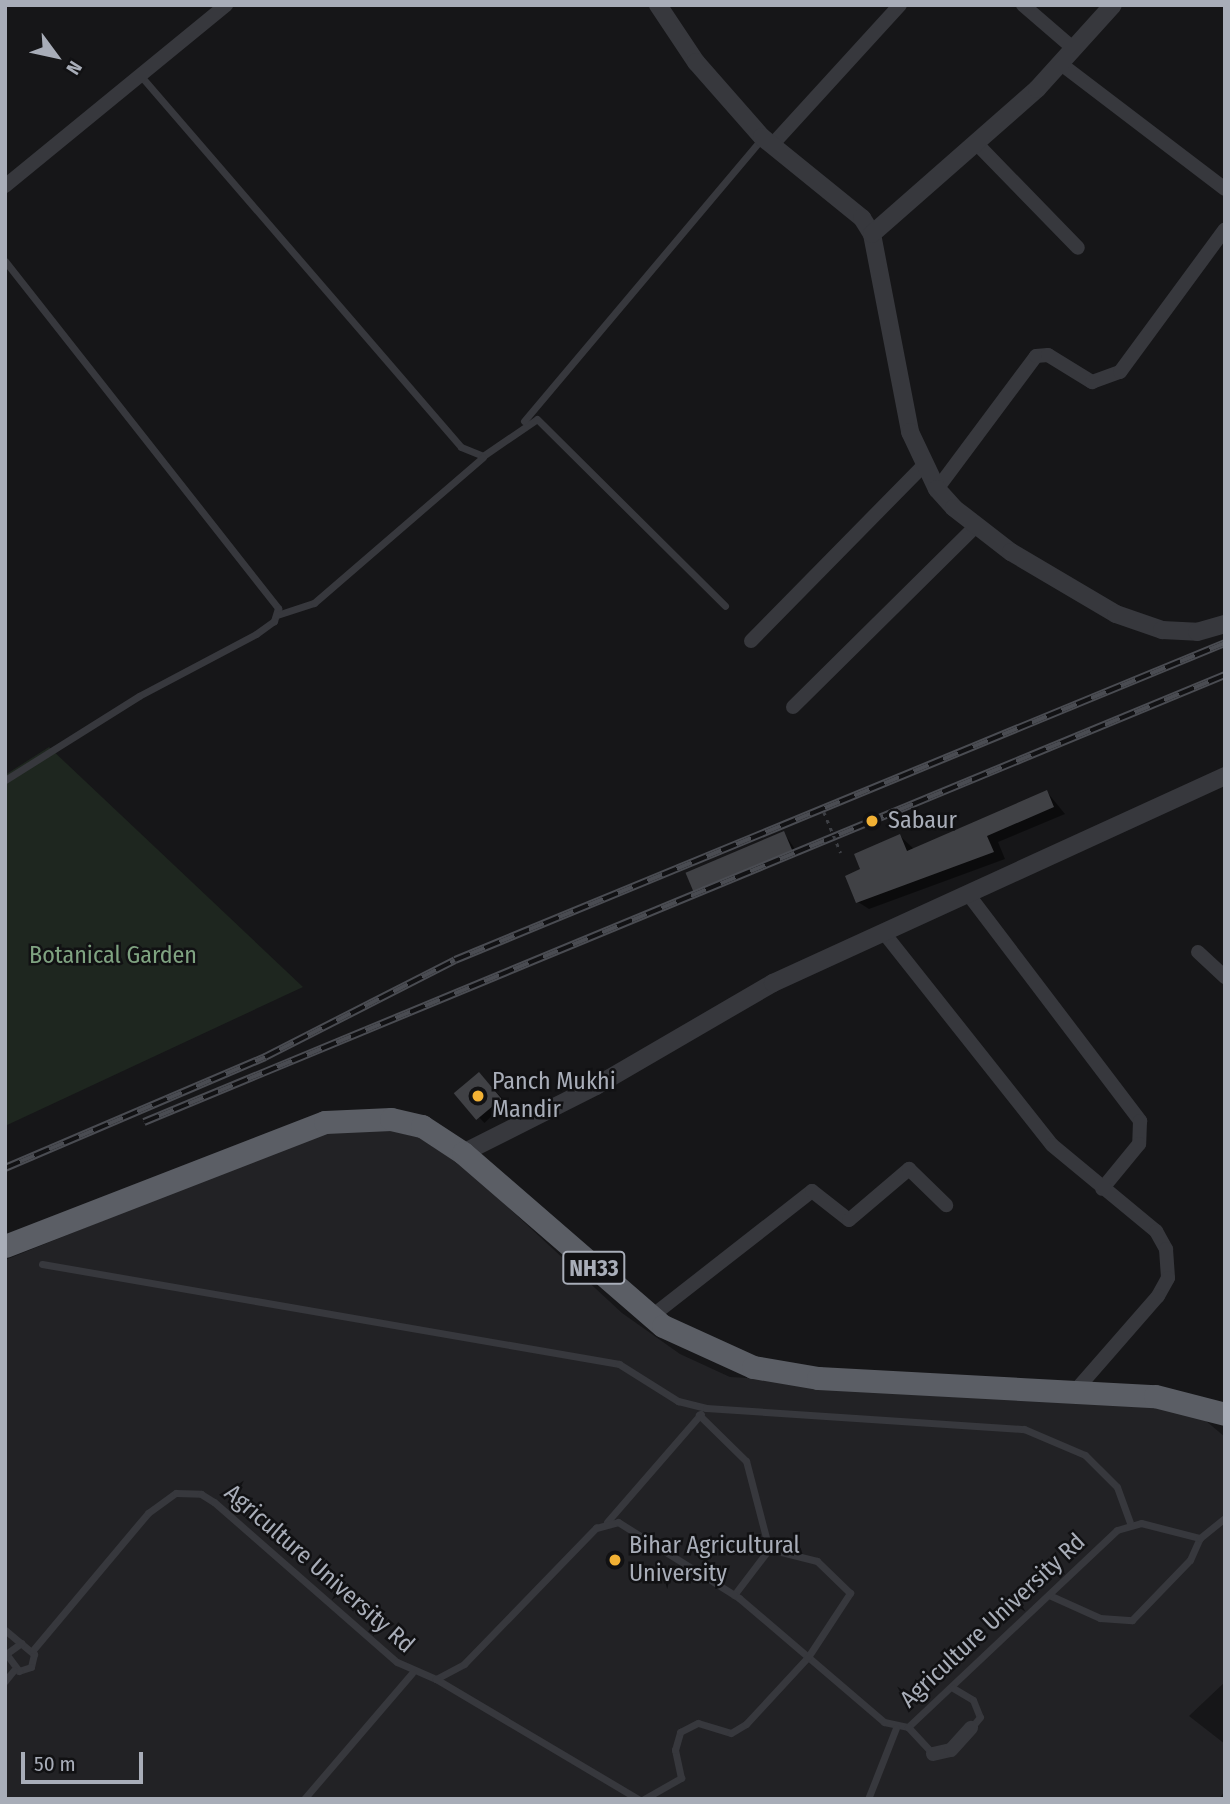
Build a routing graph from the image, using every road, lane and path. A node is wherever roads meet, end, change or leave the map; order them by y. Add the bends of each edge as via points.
1 (226, 5) edge
2 (658, 5) edge
3 (900, 5) edge
4 (1023, 5) edge
5 (1113, 5) edge
6 (1074, 50) junction
7 (1061, 64) junction
8 (140, 75) junction
9 (767, 141) junction
10 (976, 143) junction
11 (5, 186) edge
12 (1225, 189) edge
13 (1225, 229) edge
14 (872, 234) junction
15 (1078, 248) dead end
16 (5, 261) edge
17 (520, 426) junction
18 (484, 456) junction
19 (924, 465) junction
20 (937, 489) junction
21 (975, 527) junction
22 (725, 606) dead end
23 (277, 615) junction
24 (1225, 624) edge
25 (751, 641) dead end
26 (793, 707) dead end
27 (1225, 776) edge
28 (5, 779) edge
29 (824, 812) dead end
30 (841, 853) dead end
31 (968, 894) junction
32 (884, 933) junction
33 (1198, 952) dead end
34 (1225, 977) edge
35 (463, 1153) junction
36 (1102, 1189) junction
37 (946, 1205) dead end
38 (5, 1246) edge
39 (42, 1264) dead end
40 (652, 1316) junction
41 (1076, 1390) junction
42 (706, 1408) junction
43 (1222, 1409) edge
44 (699, 1415) junction
45 (1225, 1518) edge
46 (607, 1522) junction
47 (1130, 1522) junction
48 (1199, 1538) junction
49 (769, 1549) junction
50 (734, 1595) junction
51 (1049, 1595) junction
52 (5, 1630) edge
53 (21, 1643) junction
54 (33, 1650) junction
55 (808, 1657) junction
56 (6, 1658) edge
57 (14, 1670) junction
58 (412, 1673) junction
59 (436, 1679) junction
60 (5, 1681) edge
61 (953, 1688) junction
62 (908, 1727) junction
63 (896, 1728) junction
64 (971, 1728) joint
65 (933, 1754) joint
66 (304, 1799) edge
67 (638, 1799) edge
68 (644, 1799) edge
69 (868, 1799) edge

1 - 8 street
2 - 9 street via 696,62
3 - 9 street
4 - 6 street
5 - 6 street
6 - 7 street
7 - 10 street
7 - 12 street
8 - 11 street
8 - 18 lane via 461,447 472,457
9 - 14 street via 862,218
9 - 17 lane
10 - 14 street
10 - 15 street
13 - 20 street via 1120,372 1092,382 1048,355 1036,356
14 - 19 street via 910,432
16 - 23 lane via 275,601
17 - 18 lane
17 - 22 lane via 537,419 547,427
18 - 23 lane via 314,603
19 - 20 street
19 - 25 street
20 - 21 street
21 - 24 street via 1116,614 1162,630 1197,632
21 - 26 street
23 - 28 lane via 257,634 139,696
27 - 31 street
29 - 30 path, bridge
31 - 32 street
31 - 36 street via 1140,1121 1139,1143
32 - 35 street via 773,983 596,1086
32 - 36 street via 1052,1145
33 - 34 street
35 - 38 highway, NH33 via 422,1126 355,1117 325,1122
35 - 40 highway, NH33
36 - 41 street via 1156,1231 1170,1262 1157,1296
37 - 40 street via 909,1170 849,1220 812,1191
39 - 42 lane via 619,1364 678,1401
40 - 41 highway, NH33 via 766,1369 818,1378
41 - 43 highway, NH33 via 1155,1396
42 - 44 lane
42 - 47 lane via 992,1423 1043,1434 1105,1473
44 - 46 lane
44 - 49 lane via 746,1461
45 - 48 lane
46 - 50 lane, Agriculture University Rd via 629,1527
46 - 59 lane via 464,1664
47 - 48 lane
47 - 51 lane, Agriculture University Rd
48 - 51 lane via 1190,1560 1132,1620 1100,1618
49 - 50 lane
49 - 55 lane via 817,1560 847,1584 846,1604
50 - 55 lane, Agriculture University Rd
51 - 61 lane, Agriculture University Rd
52 - 53 lane
53 - 54 lane
53 - 56 lane
54 - 57 lane via 31,1667
54 - 58 lane, Agriculture University Rd via 148,1513 188,1491 214,1502
55 - 63 lane, Agriculture University Rd
55 - 68 lane via 737,1730 698,1723 680,1732 675,1750 681,1778
56 - 57 lane
57 - 60 lane
58 - 59 lane, Agriculture University Rd
58 - 66 lane
59 - 67 lane, Agriculture University Rd
61 - 62 lane, Agriculture University Rd
61 - 64 lane via 973,1700 980,1717
62 - 63 lane, Agriculture University Rd
62 - 65 lane
63 - 69 lane
64 - 65 street via 951,1750

